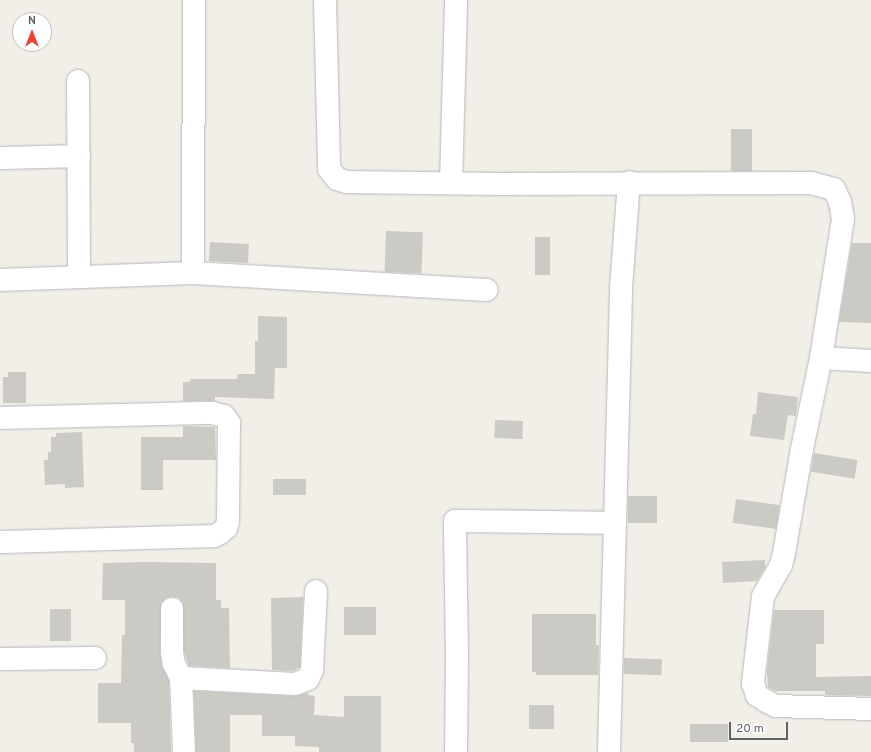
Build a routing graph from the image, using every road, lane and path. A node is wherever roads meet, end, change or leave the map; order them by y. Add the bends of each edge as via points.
1 (194, 0) edge
2 (325, 0) edge
3 (456, 0) edge
4 (78, 81) dead end
5 (79, 156) junction
6 (0, 158) edge
7 (628, 182) junction
8 (451, 184) junction
9 (193, 273) junction
10 (79, 276) junction
11 (0, 280) edge
12 (487, 290) dead end
13 (821, 358) junction
14 (871, 361) edge
15 (0, 418) edge
16 (614, 523) junction
17 (0, 542) edge
18 (316, 591) dead end
19 (172, 609) dead end
20 (95, 658) dead end
21 (0, 659) edge
22 (182, 678) junction
23 (871, 709) edge
24 (184, 752) edge
25 (456, 752) edge
26 (609, 752) edge

1 - 9 street
2 - 8 street via 329,168 337,179 347,182
3 - 8 street
4 - 5 street
5 - 6 street
5 - 10 street
7 - 8 street
7 - 13 street via 811,183 834,189 840,202 842,219
7 - 16 street via 621,288
9 - 10 street
9 - 12 street
10 - 11 street
13 - 14 street
13 - 23 street via 784,553 781,565 762,596 753,683 757,695 776,706
15 - 17 street via 212,414 224,416 229,422 228,521 226,528 220,533 214,536
16 - 25 street via 456,521
16 - 26 street
18 - 22 street via 312,670 308,679 296,684
19 - 22 street via 172,652 174,664
20 - 21 street
22 - 24 street

